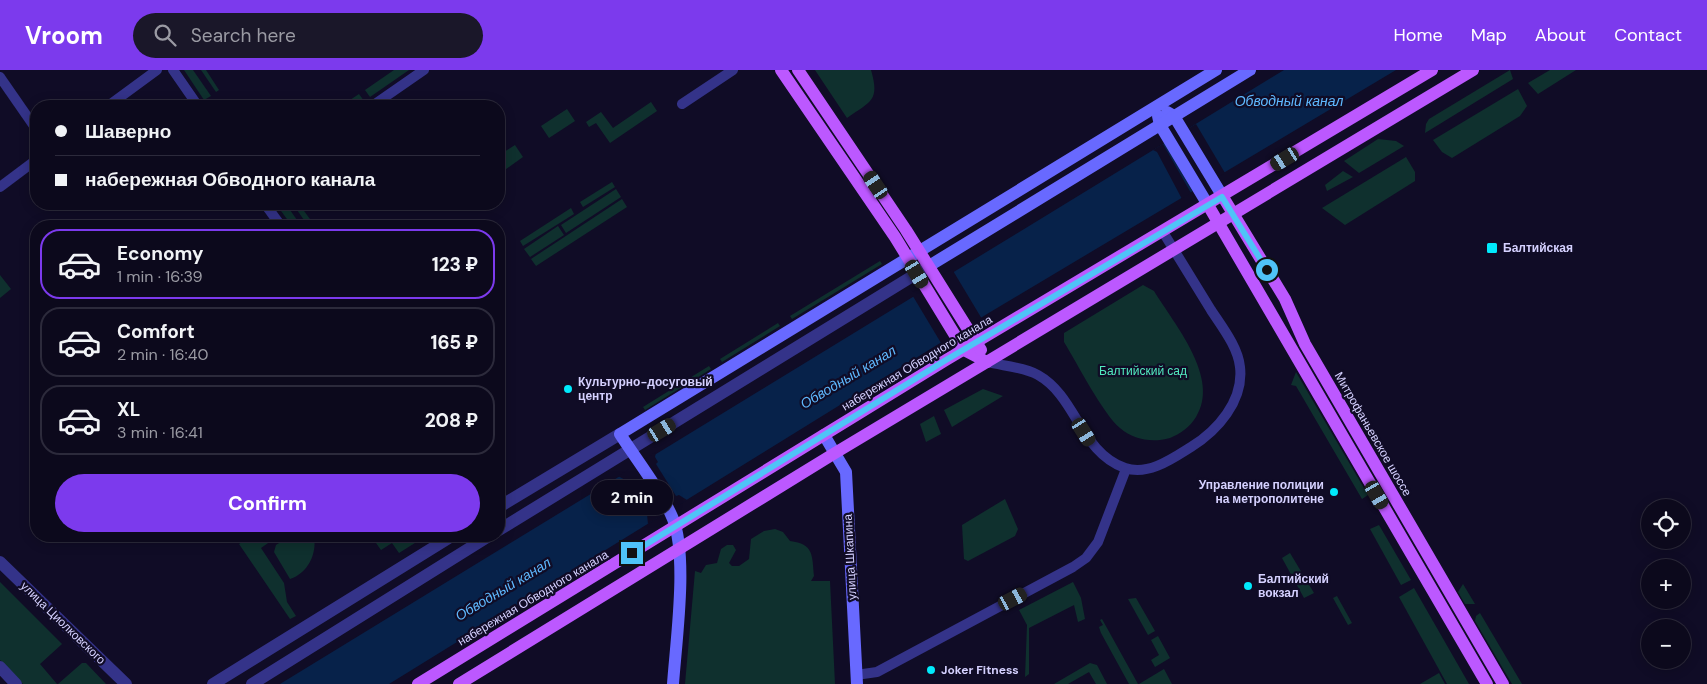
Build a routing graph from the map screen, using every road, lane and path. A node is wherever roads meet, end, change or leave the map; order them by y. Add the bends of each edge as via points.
1 (157, 70) edge
2 (173, 70) edge
3 (424, 70) edge
4 (734, 70) edge
5 (781, 70) edge
6 (798, 70) edge
7 (1216, 70) edge
8 (1250, 70) edge
9 (1432, 70) edge
10 (1473, 70) edge
11 (0, 77) edge
12 (116, 100) edge
13 (194, 100) edge
14 (381, 100) edge
15 (682, 104) dead end
16 (1156, 106) junction
17 (1174, 116) junction
18 (30, 120) edge
19 (1160, 125) junction
20 (30, 164) edge
21 (0, 187) edge
22 (1222, 197) junction
23 (1208, 205) junction
24 (1234, 215) junction
25 (1219, 224) junction
26 (1163, 232) junction
27 (920, 251) junction
28 (1174, 251) junction
29 (908, 258) junction
30 (932, 271) junction
31 (920, 278) junction
32 (977, 343) junction
33 (964, 350) junction
34 (987, 362) junction
35 (620, 434) junction
36 (824, 436) junction
37 (630, 449) junction
38 (835, 454) junction
39 (1126, 468) junction
40 (505, 503) edge
41 (505, 526) edge
42 (676, 527) junction
43 (442, 542) edge
44 (479, 542) edge
45 (678, 550) junction
46 (0, 562) edge
47 (0, 667) edge
48 (857, 679) edge
49 (16, 684) edge
50 (126, 684) edge
51 (213, 684) edge
52 (252, 684) edge
53 (418, 684) edge
54 (459, 684) edge
55 (673, 684) edge
56 (1487, 684) edge
57 (1503, 684) edge

1 - 12 street
2 - 13 street
3 - 14 street
4 - 15 street
5 - 29 main road
6 - 27 main road
7 - 16 main road
8 - 17 main road
9 - 22 main road, набережная Обводного канала
10 - 24 main road
11 - 18 street
16 - 17 main road
16 - 19 main road
16 - 27 main road
17 - 19 main road
17 - 22 main road
19 - 23 main road
19 - 30 main road
20 - 21 street
22 - 23 main road, набережная Обводного канала
22 - 24 main road, Митрофаньевское шоссе
23 - 25 main road
23 - 26 main road, набережная Обводного канала
24 - 25 main road
24 - 57 main road, Митрофаньевское шоссе via 1285,299 1305,344
25 - 28 main road
25 - 56 main road
26 - 28 street
26 - 32 main road, набережная Обводного канала
27 - 29 main road
27 - 30 main road
28 - 34 main road
28 - 39 street via 1237,355 1240,367 1237,393 1223,419 1198,442 1156,467
29 - 31 main road
29 - 35 main road
30 - 31 street
30 - 32 main road
31 - 33 main road
31 - 37 street
32 - 33 main road, набережная Обводного канала
32 - 34 main road
33 - 34 main road
33 - 36 main road, набережная Обводного канала
34 - 38 main road
34 - 39 street via 1029,371 1048,382 1069,407 1093,446 1110,461
35 - 37 main road
35 - 40 street
36 - 38 main road, улица Шкапина
36 - 42 main road, набережная Обводного канала
37 - 41 street
37 - 42 main road
38 - 45 main road
38 - 48 main road, улица Шкапина via 846,472
39 - 48 street via 1093,550 1073,567 877,672
42 - 45 main road
42 - 53 main road, набережная Обводного канала
43 - 51 street
44 - 52 street
45 - 54 main road
45 - 55 main road via 680,570
46 - 50 street, улица Циолковского
47 - 49 street

